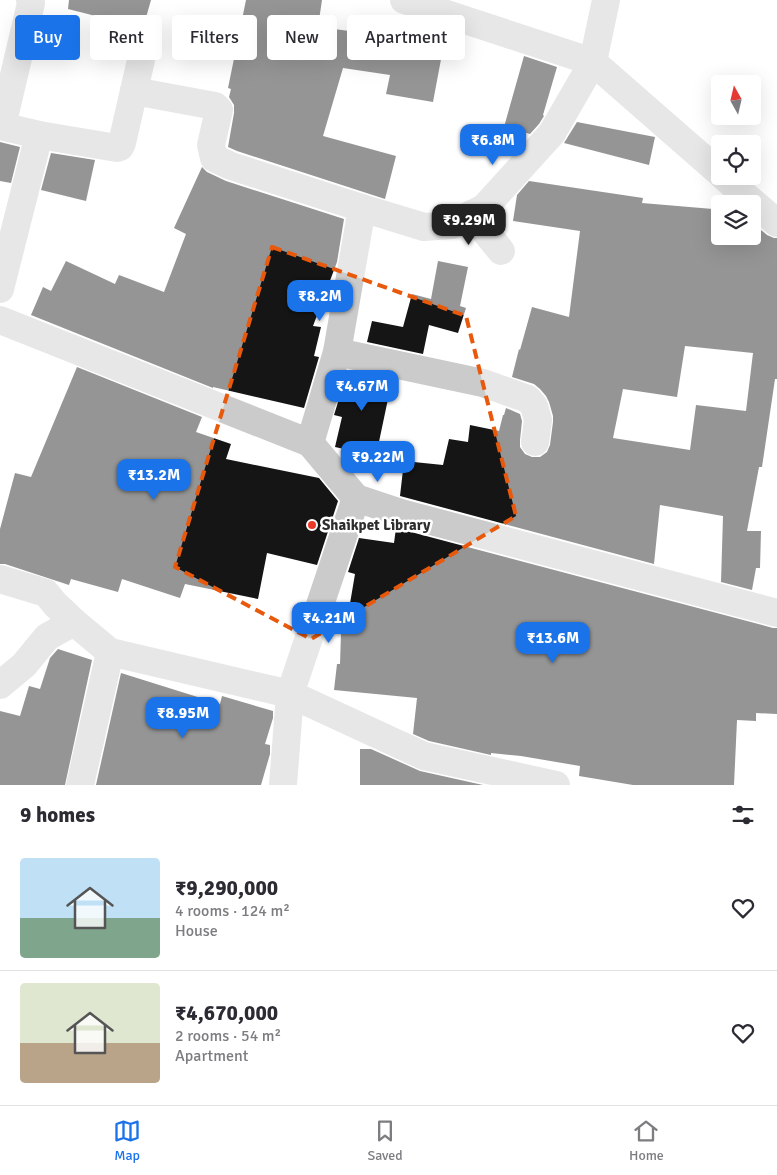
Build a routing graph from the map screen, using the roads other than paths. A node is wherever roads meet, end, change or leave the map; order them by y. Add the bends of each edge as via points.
1 (30, 0) edge
2 (404, 0) edge
3 (606, 0) edge
4 (141, 60) dead end
5 (593, 62) junction
6 (134, 91) junction
7 (1, 126) edge
8 (39, 136) junction
9 (711, 165) edge
10 (733, 185) edge
11 (362, 208) junction
12 (472, 214) junction
13 (777, 223) edge
14 (501, 251) dead end
15 (0, 289) edge
16 (0, 320) edge
17 (337, 352) junction
18 (535, 442) dead end
19 (310, 443) junction
20 (356, 498) junction
21 (0, 579) edge
22 (777, 613) edge
23 (74, 622) junction
24 (110, 652) junction
25 (0, 684) edge
26 (290, 694) junction
27 (80, 785) edge
28 (283, 785) edge
29 (556, 785) edge

1 - 7 street
2 - 5 street
3 - 5 street
4 - 6 street
5 - 9 street
5 - 12 street via 552,133 485,207
6 - 8 street via 122,143 116,148
6 - 11 street via 215,106 218,110 211,145 214,158
7 - 8 street
8 - 15 street
10 - 13 street
11 - 12 street via 424,227 452,225
11 - 17 street
12 - 14 street
16 - 19 street
17 - 18 street via 483,383 528,399 538,420
17 - 19 street
19 - 20 street
20 - 22 street via 401,513
20 - 26 street
21 - 23 street via 46,593
23 - 24 street
23 - 25 street via 47,636 24,665
24 - 26 street
24 - 27 street
26 - 28 street
26 - 29 street via 424,756

